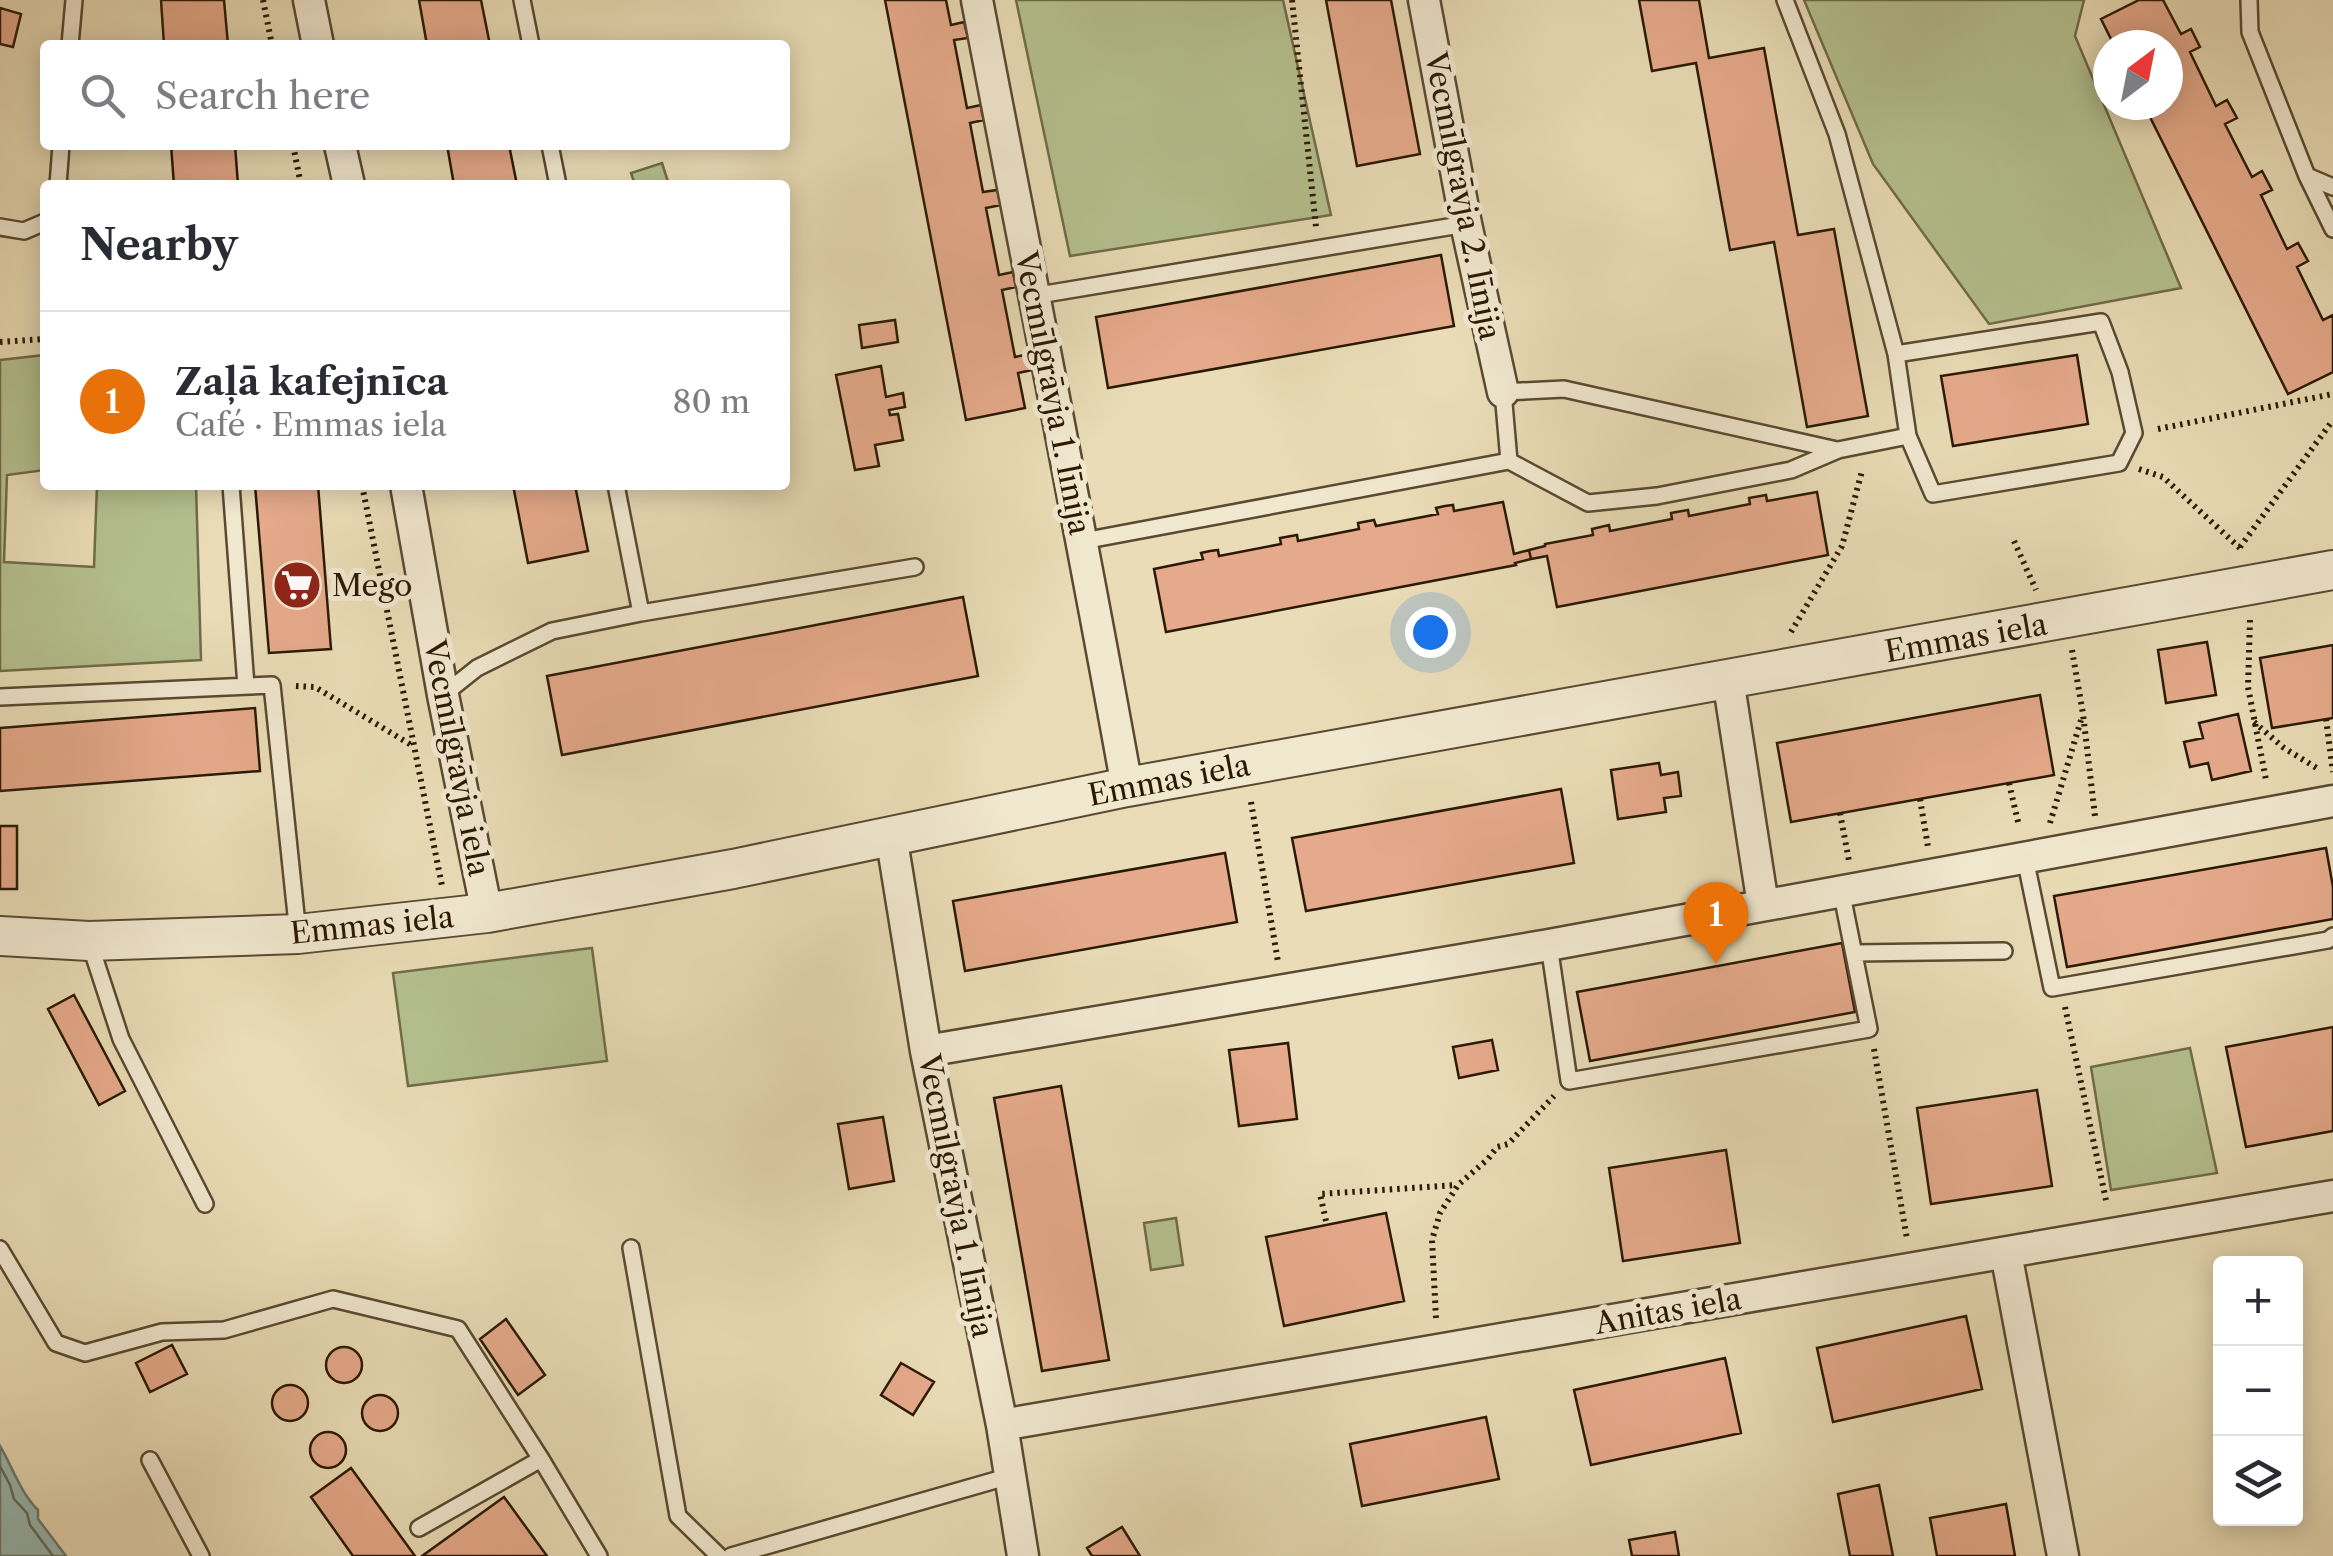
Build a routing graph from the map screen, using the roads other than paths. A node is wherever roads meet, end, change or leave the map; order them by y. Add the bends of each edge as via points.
1 (74, 0) edge
2 (309, 0) edge
3 (522, 0) edge
4 (977, 0) edge
5 (1424, 0) edge
6 (1785, 0) edge
7 (2248, 0) edge
8 (70, 40) edge
9 (317, 40) edge
10 (529, 40) edge
11 (61, 150) edge
12 (341, 150) edge
13 (551, 150) edge
14 (2307, 176) junction
15 (58, 180) edge
16 (348, 180) edge
17 (557, 180) edge
18 (2333, 186) edge
19 (40, 224) edge
20 (1466, 224) junction
21 (0, 228) edge
22 (2333, 230) edge
23 (1033, 296) junction
24 (1896, 354) junction
25 (1503, 392) junction
26 (1908, 436) junction
27 (1838, 450) junction
28 (1509, 462) junction
29 (231, 490) edge
30 (407, 490) edge
31 (617, 490) edge
32 (1083, 540) junction
33 (915, 568) dead end
34 (2333, 570) edge
35 (641, 613) junction
36 (1728, 679) junction
37 (246, 686) junction
38 (444, 695) junction
39 (0, 697) edge
40 (1127, 787) junction
41 (2333, 801) edge
42 (890, 835) junction
43 (2033, 856) junction
44 (1847, 889) junction
45 (1763, 905) junction
46 (487, 913) junction
47 (298, 934) junction
48 (0, 936) edge
49 (2333, 936) edge
50 (88, 942) junction
51 (1549, 945) junction
52 (2004, 951) dead end
53 (1854, 953) junction
54 (926, 1051) junction
55 (2333, 1196) edge
56 (204, 1204) dead end
57 (631, 1248) dead end
58 (0, 1249) edge
59 (2006, 1253) junction
60 (1002, 1425) junction
61 (542, 1459) junction
62 (150, 1460) dead end
63 (1010, 1476) junction
64 (419, 1528) dead end
65 (201, 1556) edge
66 (599, 1556) edge
67 (719, 1556) edge
68 (731, 1556) edge
69 (1023, 1556) edge
70 (2063, 1556) edge

1 - 8 lane
2 - 9 street
3 - 10 lane
4 - 23 street, Vecmīlgrāvja 1. līnija
5 - 20 street, Vecmīlgrāvja 2. līnija
6 - 24 lane via 1837,134
7 - 14 lane via 2250,32
11 - 15 lane
12 - 16 street
13 - 17 lane
14 - 18 lane
14 - 22 lane
19 - 21 lane
20 - 23 lane
20 - 25 street, Vecmīlgrāvja 2. līnija
23 - 32 street, Vecmīlgrāvja 1. līnija
24 - 26 lane
24 - 26 lane via 2101,322 2134,434 2119,462 1933,494
25 - 27 lane via 1564,389
25 - 28 lane
26 - 27 lane
27 - 28 lane via 1791,470 1588,503
28 - 32 lane
29 - 37 lane
30 - 38 street, Vecmīlgrāvja iela
31 - 35 lane
32 - 40 street, Vecmīlgrāvja 1. līnija
33 - 35 lane
34 - 36 street, Emmas iela
35 - 38 lane via 552,631 477,668
36 - 40 street, Emmas iela
36 - 45 street
37 - 39 lane
37 - 47 lane via 272,685
38 - 46 street, Vecmīlgrāvja iela
40 - 42 street, Emmas iela
41 - 43 street
42 - 46 street, Emmas iela
42 - 54 street, Vecmīlgrāvja 1. līnija
43 - 44 street
43 - 49 lane via 2052,988
44 - 45 street
44 - 53 lane
45 - 51 street
46 - 47 street, Emmas iela
47 - 50 street, Emmas iela
48 - 50 street, Emmas iela
50 - 56 lane via 121,1039
51 - 53 lane via 1569,1081 1869,1029
51 - 54 street
52 - 53 lane
54 - 60 street, Vecmīlgrāvja 1. līnija
55 - 59 street, Anitas iela
57 - 67 lane via 678,1516
58 - 61 lane via 56,1343 86,1354 162,1332 224,1330 333,1299 458,1329
59 - 60 street, Anitas iela
59 - 70 street
60 - 63 street, Vecmīlgrāvja 1. līnija
61 - 64 lane
61 - 66 lane
62 - 65 lane
63 - 68 lane
63 - 69 street, Vecmīlgrāvja 1. līnija

